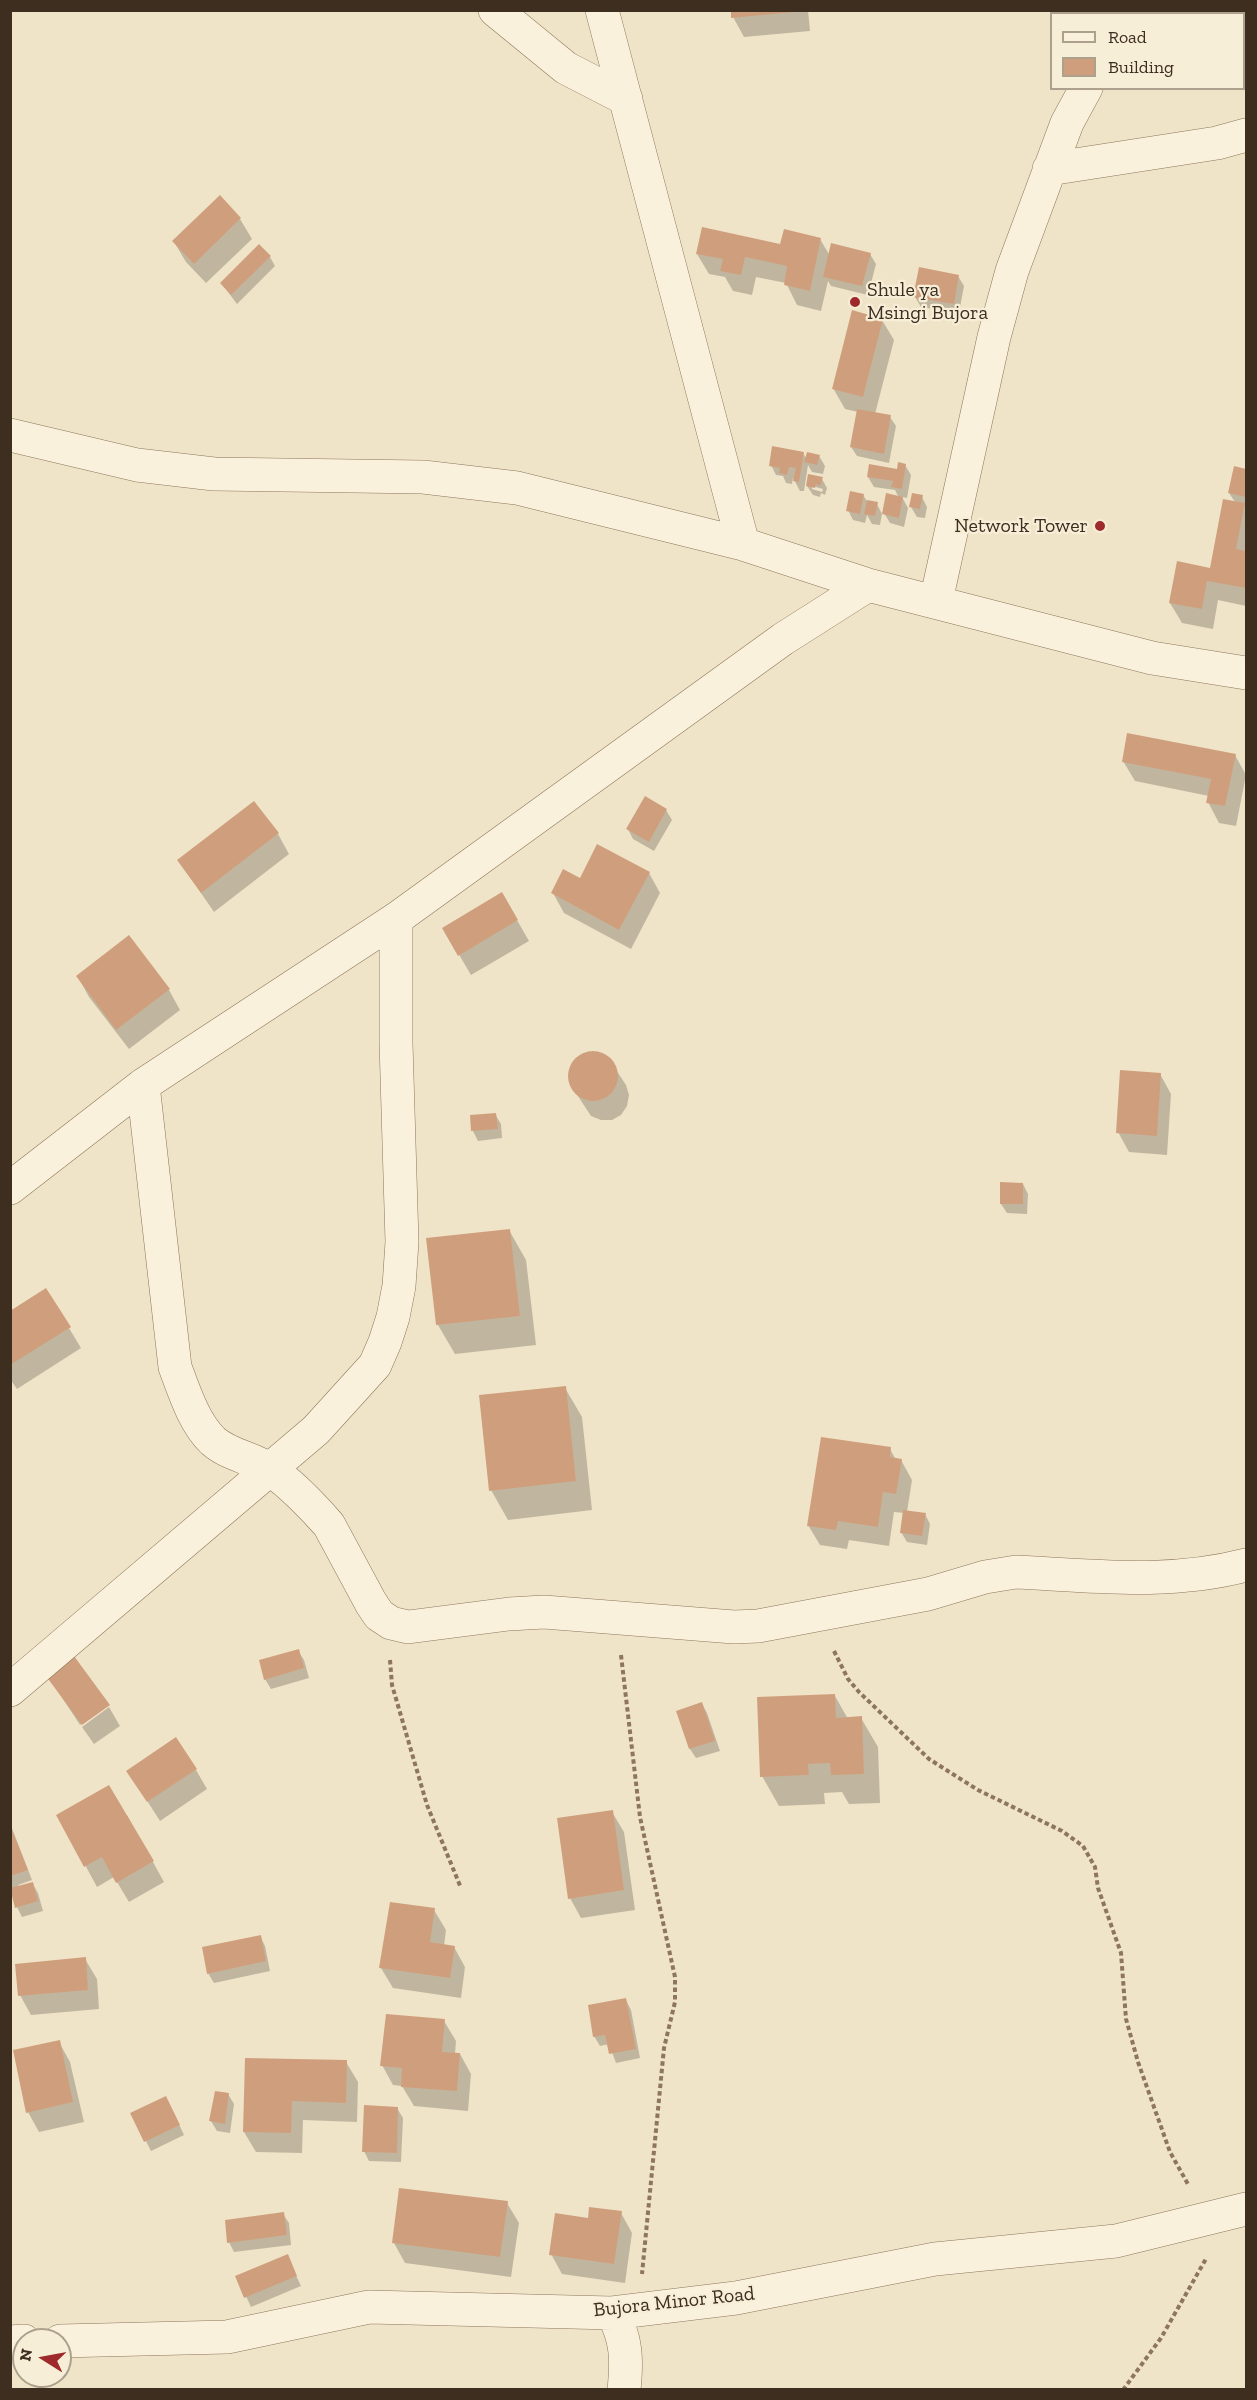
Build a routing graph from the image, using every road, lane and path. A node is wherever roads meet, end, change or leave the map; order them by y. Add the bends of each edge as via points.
1 (495, 10) edge
2 (602, 10) edge
3 (1085, 90) edge
4 (626, 99) junction
5 (1246, 135) edge
6 (1049, 169) junction
7 (10, 435) edge
8 (743, 544) junction
9 (868, 585) junction
10 (936, 601) junction
11 (1246, 673) edge
12 (396, 919) junction
13 (143, 1085) junction
14 (10, 1188) edge
15 (271, 1470) junction
16 (1246, 1565) edge
17 (816, 1615) junction
18 (617, 1619) junction
19 (391, 1623) junction
20 (10, 1690) edge
21 (461, 1888) dead end
22 (1227, 2214) edge
23 (625, 2311) junction
24 (72, 2341) edge
25 (624, 2390) edge
26 (1123, 2390) edge

1 - 4 street via 566,68
2 - 4 street
3 - 6 street
4 - 8 street
5 - 6 street
6 - 10 street via 1012,271 994,337
7 - 8 street via 138,465 214,474 423,477 517,488
8 - 9 street
9 - 10 street
9 - 12 street via 773,646
10 - 11 street via 1152,658
12 - 13 street
12 - 15 street via 402,1242 393,1317 375,1365 316,1430
13 - 14 street
13 - 15 street via 175,1367 188,1400 214,1442
15 - 19 street via 329,1525 371,1603
15 - 20 street
16 - 17 street via 1158,1579 1001,1573 928,1594
17 - 18 street via 734,1627
17 - 22 path via 848,1679 929,1759 1083,1846 1095,1867 1098,1888 1121,1953 1126,2019 1170,2152
18 - 19 street via 527,1612 408,1627
18 - 23 path via 640,1817 675,1977 675,2002 664,2048
19 - 21 path via 390,1671 394,1694 428,1805
22 - 23 street, Bujora Minor Road via 1116,2241 935,2259 736,2298
22 - 26 path via 1161,2338
23 - 24 street, Bujora Minor Road via 369,2307 227,2337
23 - 25 street via 621,2328 627,2366

